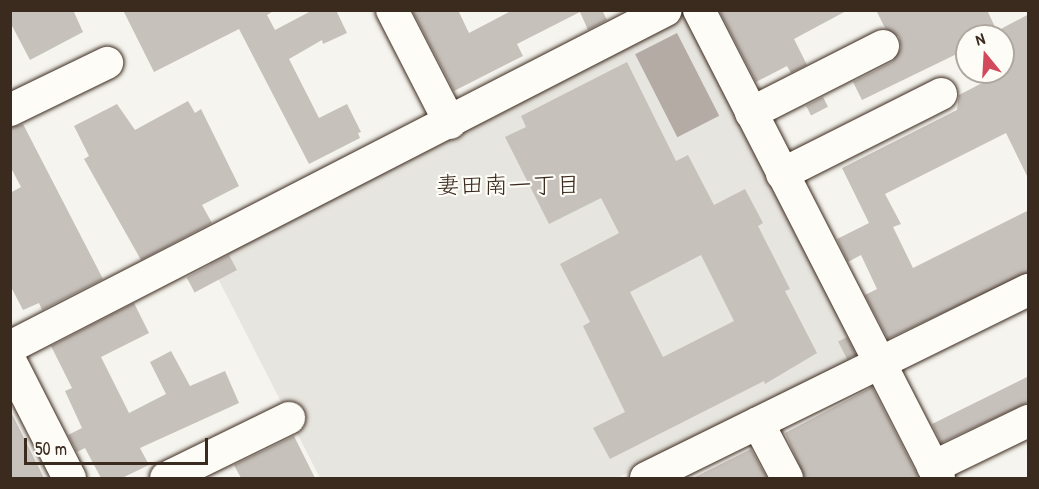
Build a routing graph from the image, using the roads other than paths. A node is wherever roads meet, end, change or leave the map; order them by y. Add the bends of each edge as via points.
1 (392, 10) edge
2 (666, 10) edge
3 (699, 10) edge
4 (624, 20) edge
5 (864, 48) dead end
6 (107, 63) dead end
7 (941, 94) dead end
8 (10, 110) edge
9 (751, 113) junction
10 (450, 123) junction
11 (782, 174) junction
12 (1029, 290) edge
13 (10, 347) edge
14 (10, 362) edge
15 (880, 366) junction
16 (288, 418) dead end
17 (1029, 421) edge
18 (758, 423) junction
19 (936, 473) edge
20 (69, 478) edge
21 (166, 478) edge
22 (646, 478) edge
23 (787, 478) edge

1 - 10 street
2 - 4 street
3 - 9 street
4 - 10 street
5 - 9 street
6 - 8 street
7 - 11 street via 892,108
9 - 11 street
10 - 13 street
11 - 15 street
12 - 15 street
14 - 20 main road
15 - 18 street
15 - 19 street
16 - 21 street
17 - 19 street
18 - 22 street
18 - 23 street

